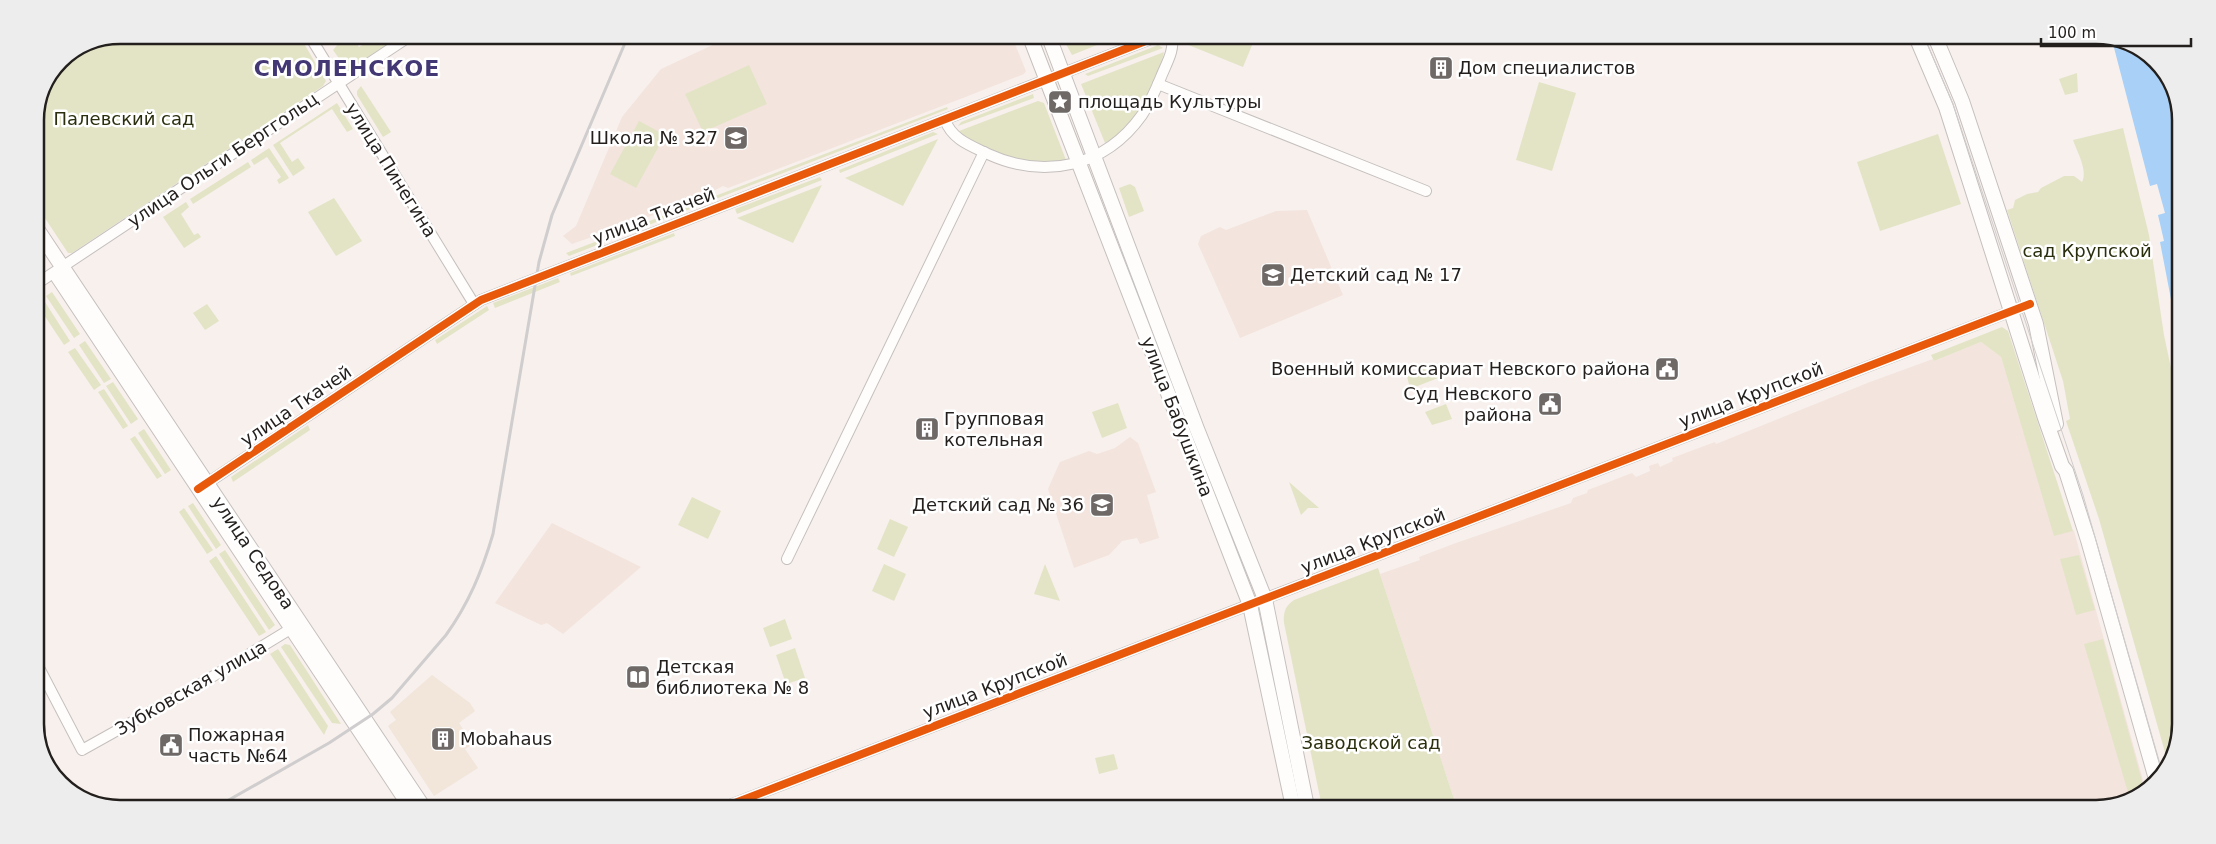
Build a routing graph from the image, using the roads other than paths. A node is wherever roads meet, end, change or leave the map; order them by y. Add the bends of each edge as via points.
1 (314, 44) edge
2 (398, 44) edge
3 (1033, 44) edge
4 (1051, 44) edge
5 (1138, 44) edge
6 (1172, 44) edge
7 (1919, 44) edge
8 (1938, 44) edge
9 (1062, 74) junction
10 (1047, 80) junction
11 (338, 84) junction
12 (1158, 84) junction
13 (944, 120) junction
14 (984, 152) junction
15 (1093, 156) junction
16 (1079, 162) junction
17 (1426, 191) dead end
18 (44, 243) edge
19 (44, 253) edge
20 (58, 269) junction
21 (44, 279) edge
22 (474, 304) junction
23 (2030, 304) junction
24 (2012, 310) junction
25 (2066, 471) junction
26 (202, 487) junction
27 (787, 559) dead end
28 (1264, 599) junction
29 (1250, 604) junction
30 (296, 626) junction
31 (44, 677) edge
32 (2154, 773) edge
33 (406, 800) edge
34 (418, 800) edge
35 (743, 800) edge
36 (1291, 800) edge
37 (1306, 800) edge

1 - 11 street, улица Пинегина
2 - 11 street, улица Ольги Берггольц
3 - 10 main road, улица Бабушкина
4 - 9 main road, улица Бабушкина
5 - 9 street, улица Ткачей
6 - 12 street
7 - 24 main road via 1946,107
8 - 23 main road via 1966,110
9 - 10 street, улица Ткачей
9 - 15 main road, улица Бабушкина
10 - 13 street, улица Ткачей
10 - 16 main road, улица Бабушкина
11 - 20 street, улица Ольги Берггольц
11 - 22 street, улица Пинегина
12 - 15 street via 1133,126 1112,147
12 - 17 street
13 - 14 street via 958,139
13 - 22 street, улица Ткачей
14 - 16 street via 1007,162 1034,168
14 - 27 street
15 - 16 street
15 - 28 main road, улица Бабушкина
16 - 29 main road, улица Бабушкина
18 - 20 main road, улица Седова
19 - 20 main road, улица Седова
20 - 21 street, улица Ольги Берггольц
20 - 26 main road, улица Седова
22 - 26 street, улица Ткачей
23 - 24 street, улица Крупской
23 - 25 main road via 2040,339 2054,419 2068,464
24 - 25 main road
24 - 28 street, улица Крупской
25 - 32 main road
26 - 30 main road, улица Седова
28 - 29 street, улица Крупской
28 - 37 main road, улица Бабушкина
29 - 35 street, улица Крупской
29 - 36 main road, улица Бабушкина
30 - 31 street, Зубковская улица via 82,750
30 - 33 main road, улица Седова
30 - 34 main road, улица Седова

